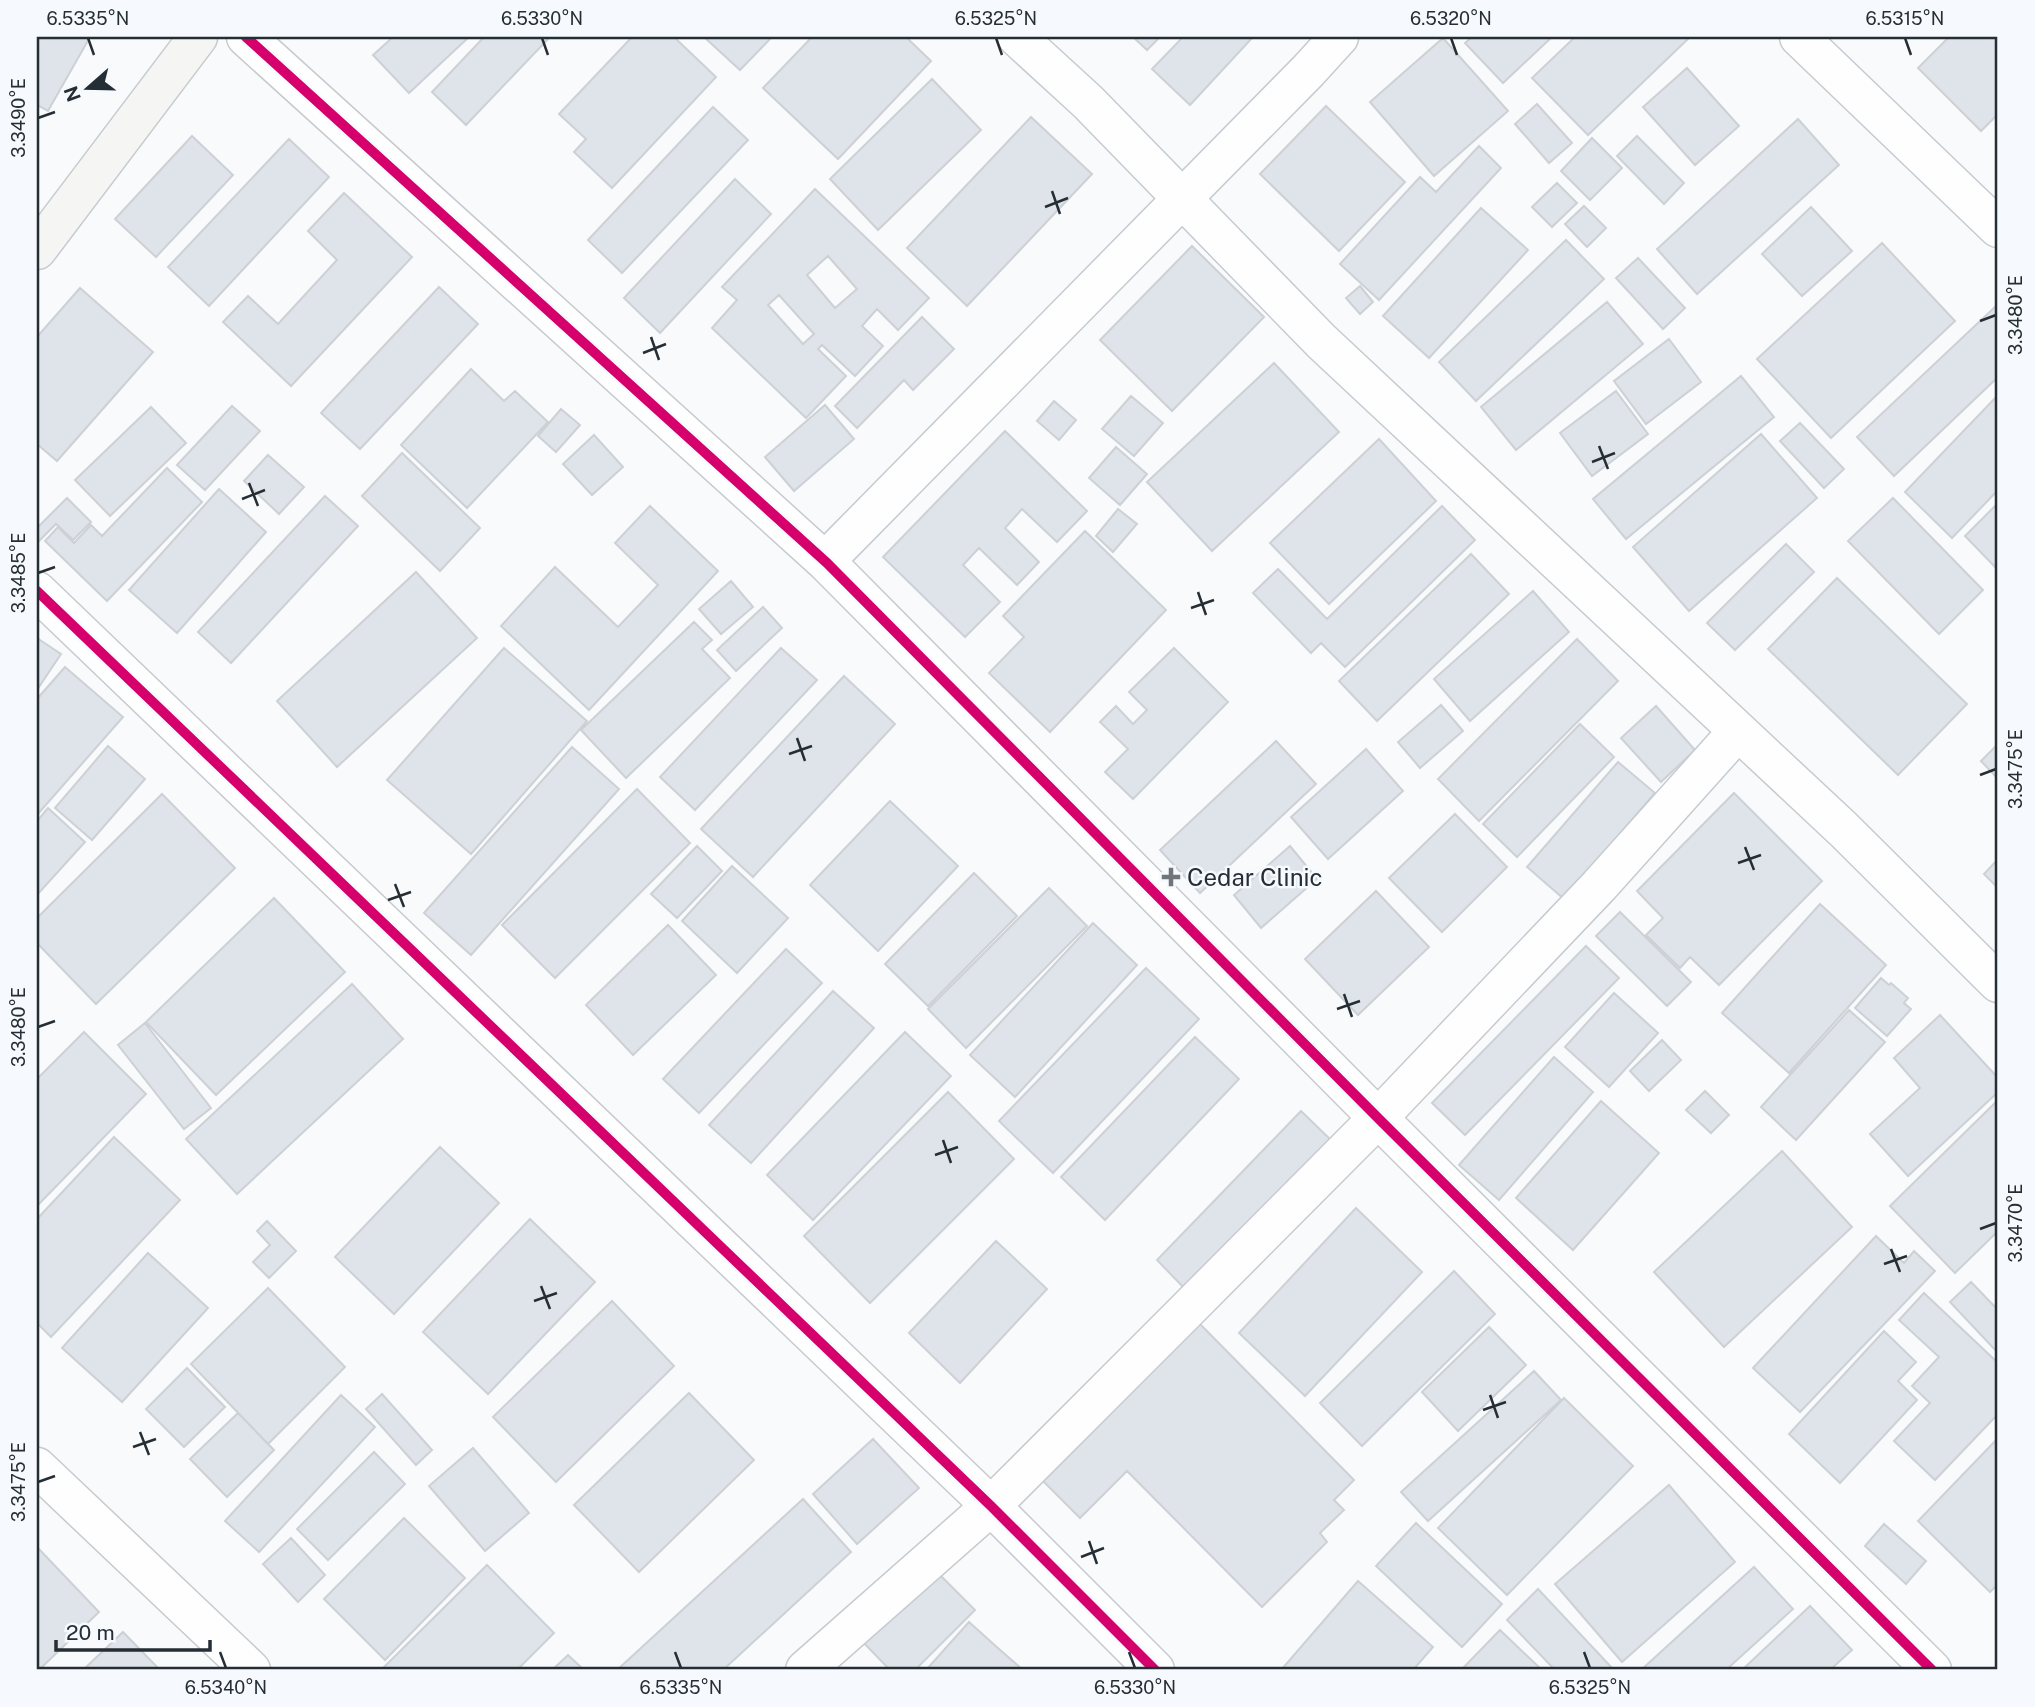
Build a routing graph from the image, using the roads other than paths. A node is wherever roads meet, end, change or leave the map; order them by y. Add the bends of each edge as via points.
1 (198, 37) edge
2 (246, 37) edge
3 (1017, 37) edge
4 (1339, 37) edge
5 (1799, 37) edge
6 (1183, 198) junction
7 (1998, 228) edge
8 (37, 250) edge
9 (827, 563) junction
10 (37, 591) edge
11 (1738, 732) junction
12 (1998, 983) edge
13 (1378, 1118) junction
14 (37, 1467) edge
15 (991, 1506) junction
16 (251, 1670) edge
17 (805, 1670) edge
18 (1155, 1670) edge
19 (1932, 1670) edge

1 - 8 main road
2 - 9 street
3 - 6 street
4 - 6 street
5 - 7 street
6 - 9 street
6 - 11 street via 1321,341
9 - 13 street
10 - 15 street
11 - 12 street
11 - 13 street
13 - 15 street
13 - 19 street
14 - 16 street
15 - 17 street
15 - 18 street

